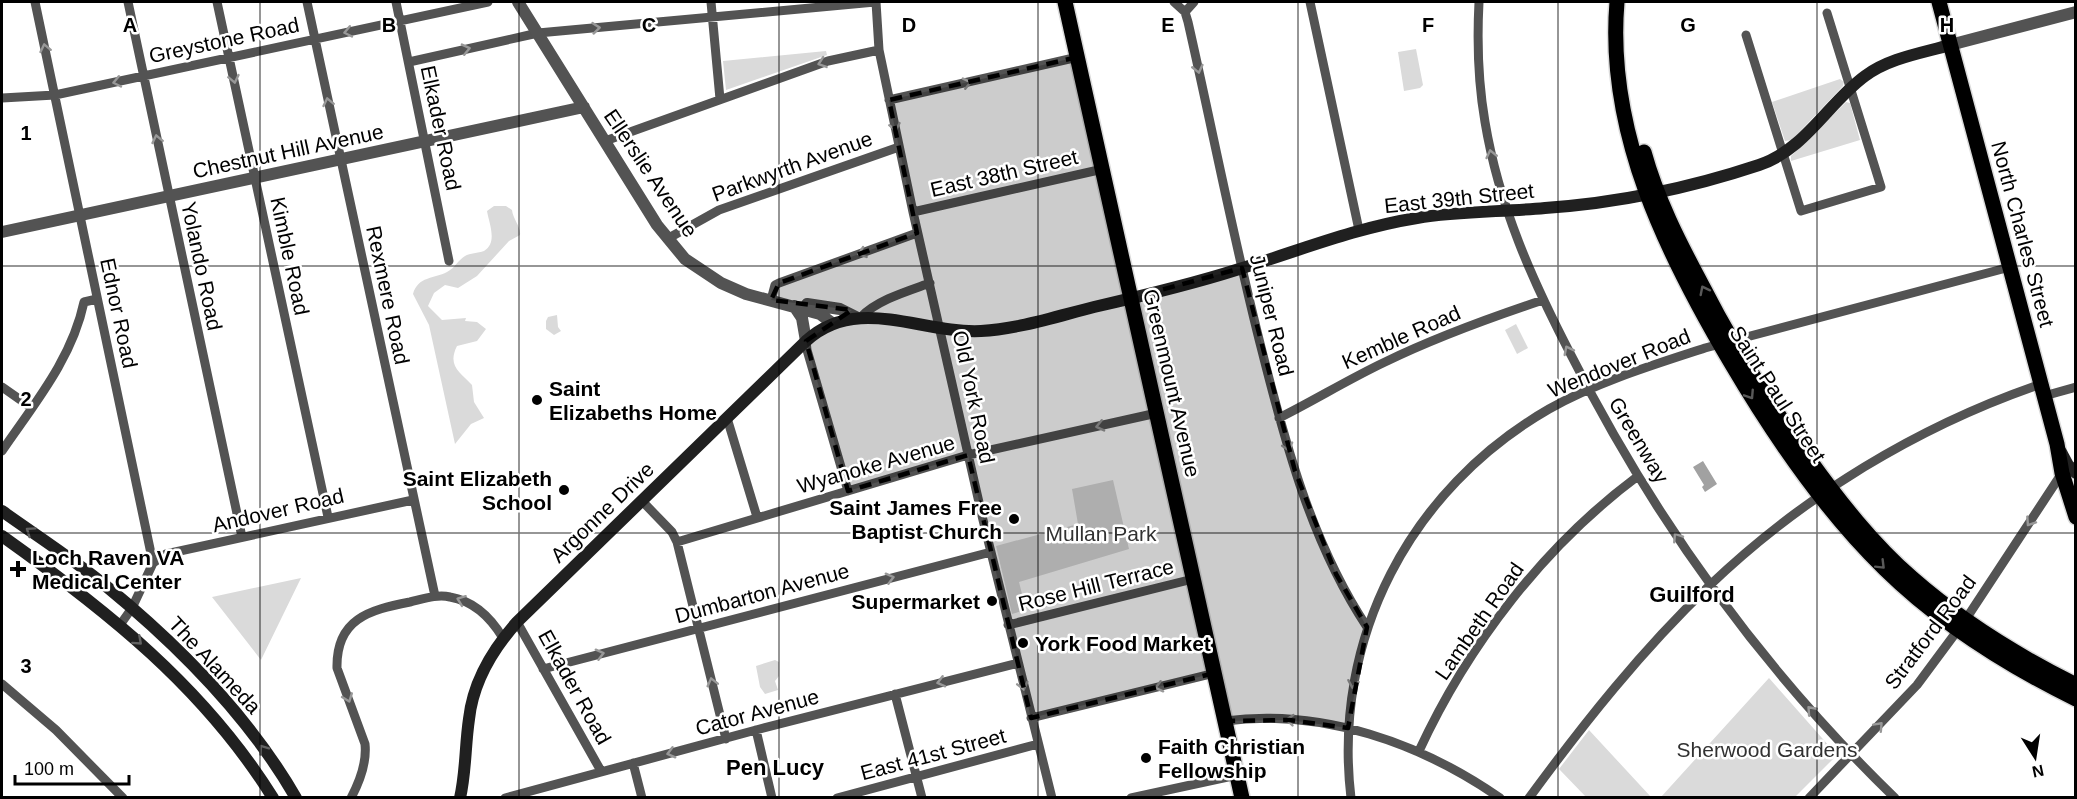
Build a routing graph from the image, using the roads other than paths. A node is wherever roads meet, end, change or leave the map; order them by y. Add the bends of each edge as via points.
1 (35, 2) edge
2 (128, 2) edge
3 (217, 2) edge
4 (307, 2) edge
5 (396, 2) edge
6 (488, 2) edge
7 (518, 2) edge
8 (711, 2) edge
9 (875, 2) edge
10 (1065, 2) edge
11 (1174, 2) edge
12 (1194, 2) edge
13 (1310, 2) edge
14 (1479, 2) edge
15 (1617, 2) edge
16 (1627, 2) edge
17 (1939, 2) edge
18 (1185, 12) junction
19 (2076, 12) edge
20 (1827, 13) dead end
21 (712, 16) junction
22 (400, 21) junction
23 (538, 33) junction
24 (1746, 35) dead end
25 (315, 39) junction
26 (1950, 45) junction
27 (879, 50) junction
28 (230, 57) junction
29 (1078, 57) junction
30 (409, 62) junction
31 (144, 76) junction
32 (1850, 88) junction
33 (55, 95) junction
34 (2, 98) edge
35 (720, 99) junction
36 (890, 100) junction
37 (584, 107) junction
38 (425, 141) junction
39 (604, 141) junction
40 (899, 147) junction
41 (1783, 154) junction
42 (340, 159) junction
43 (1103, 169) junction
44 (255, 178) junction
45 (1652, 193) junction
46 (169, 196) junction
47 (1507, 210) junction
48 (913, 212) junction
49 (81, 215) junction
50 (1359, 230) junction
51 (2, 232) edge
52 (917, 233) junction
53 (667, 239) junction
54 (449, 261) dead end
55 (2010, 267) junction
56 (1242, 268) junction
57 (930, 284) junction
58 (1131, 298) junction
59 (97, 299) junction
60 (771, 300) junction
61 (1543, 300) junction
62 (794, 306) junction
63 (858, 317) junction
64 (832, 323) junction
65 (940, 327) junction
66 (806, 341) junction
67 (1726, 343) junction
68 (2, 387) edge
69 (2076, 387) edge
70 (1589, 390) junction
71 (2043, 390) junction
72 (32, 408) junction
73 (1157, 413) junction
74 (727, 418) junction
75 (1279, 418) junction
76 (2, 451) edge
77 (968, 455) junction
78 (1638, 476) junction
79 (2070, 478) edge
80 (848, 491) junction
81 (1826, 493) junction
82 (413, 500) junction
83 (642, 501) junction
84 (2, 511) edge
85 (328, 517) junction
86 (757, 517) junction
87 (2076, 517) edge
88 (2, 536) edge
89 (242, 537) junction
90 (677, 542) junction
91 (990, 552) junction
92 (153, 563) junction
93 (1193, 579) junction
94 (1710, 585) junction
95 (435, 596) junction
96 (132, 608) junction
97 (517, 622) junction
98 (120, 625) junction
99 (1008, 625) junction
100 (1962, 625) junction
101 (1367, 627) junction
102 (698, 628) junction
103 (503, 638) junction
104 (1018, 663) junction
105 (543, 669) junction
106 (1215, 673) junction
107 (2, 684) edge
108 (2076, 685) edge
109 (895, 694) junction
110 (2076, 699) edge
111 (1031, 718) junction
112 (1225, 721) junction
113 (1348, 728) junction
114 (756, 730) junction
115 (726, 739) junction
116 (1038, 744) junction
117 (1419, 751) junction
118 (1851, 755) junction
119 (633, 763) junction
120 (601, 771) junction
121 (1237, 775) junction
122 (916, 777) junction
123 (123, 798) edge
124 (273, 798) edge
125 (296, 798) edge
126 (351, 798) edge
127 (460, 798) edge
128 (505, 798) edge
129 (642, 798) edge
130 (772, 798) edge
131 (837, 798) edge
132 (922, 798) edge
133 (1052, 798) edge
134 (1131, 798) edge
135 (1242, 798) edge
136 (1351, 798) edge
137 (1500, 798) edge
138 (1529, 798) edge
139 (1809, 798) edge
140 (1895, 798) edge

33 -> 1 street, Ednor Road
2 - 31 street, Yolando Road
3 - 28 street, Kimble Road
4 - 25 street, Rexmere Road
5 - 22 street, Elkader Road
6 - 22 street, Greystone Road
7 - 23 street, Ellerslie Avenue
8 - 21 street
9 - 21 street
9 - 27 street, Old York Road
10 - 29 main road, Greenmount Avenue
11 - 18 street
12 - 18 street
13 - 50 street
47 -> 14 street, Greenway via 1482,103
15 - 45 main road, Saint Paul Street via 1615,57 1621,100 1631,144
16 - 45 main road, Saint Paul Street via 1624,46 1629,94
17 - 26 main road, North Charles Street
18 -> 56 street, Juniper Road
19 - 26 street
20 - 32 street
23 -> 21 street
21 - 35 street
22 -> 25 street, Greystone Road
22 - 30 street, Elkader Road
30 -> 23 street
23 - 37 street, Ellerslie Avenue
24 - 41 street
25 - 28 street, Greystone Road
42 -> 25 street, Rexmere Road
26 - 32 main road, East 39th Street via 1880,66
26 - 55 main road, North Charles Street
27 -> 35 street via 836,58
27 - 36 street, Old York Road
28 - 31 street, Greystone Road
28 -> 44 street, Kimble Road
36 -> 29 street
29 - 43 main road, Greenmount Avenue
30 - 38 street, Elkader Road
31 -> 33 street, Greystone Road
46 -> 31 street, Yolando Road
32 - 41 main road, East 39th Street
32 - 41 street via 1881,187 1801,211
33 - 34 street, Greystone Road
33 - 49 street, Ednor Road
35 - 39 street
36 -> 40 street, Old York Road
37 - 38 street, Chestnut Hill Avenue
37 - 39 street, Ellerslie Avenue
38 - 42 street, Chestnut Hill Avenue
38 - 54 street, Elkader Road
39 - 53 street, Ellerslie Avenue
40 - 48 street, Old York Road
40 - 53 street, Parkwyrth Avenue via 719,210
41 - 45 main road, East 39th Street via 1752,168
42 - 44 street, Chestnut Hill Avenue
42 - 82 street, Rexmere Road
43 - 48 street, East 38th Street
43 - 58 main road, Greenmount Avenue
44 - 46 street, Chestnut Hill Avenue
44 - 85 street, Kimble Road
45 - 47 main road, East 39th Street via 1591,204
45 - 67 main road, Saint Paul Street
46 - 49 street, Chestnut Hill Avenue
46 - 89 street, Yolando Road
47 - 50 main road, East 39th Street via 1417,218
47 - 61 street, Greenway
48 - 52 street, Old York Road
49 - 51 street, Chestnut Hill Avenue
49 - 59 street, Ednor Road
50 - 56 main road, East 39th Street
52 - 57 street, Old York Road
52 -> 60 street via 779,283
53 - 60 street, Ellerslie Avenue via 709,276
55 - 67 street, Wendover Road
55 - 71 main road, North Charles Street
56 - 58 main road, East 39th Street
56 - 75 street, Juniper Road
57 - 63 street via 880,303
57 - 65 street, Old York Road
58 - 65 main road, East 39th Street via 992,330
58 - 73 main road, Greenmount Avenue
59 - 72 street via 84,302 66,356
59 - 92 street, Ednor Road
60 - 62 street, Ellerslie Avenue
70 -> 61 street, Greenway
61 - 75 street, Kemble Road via 1413,349
62 - 63 street via 840,309
62 - 64 street, Ellerslie Avenue via 824,315
62 - 66 street via 802,318
63 - 64 main road, Argonne Drive
63 - 65 main road
64 - 66 main road, Argonne Drive
65 - 77 street, Old York Road
66 - 74 main road, Argonne Drive
66 - 80 street
67 - 70 street, Wendover Road via 1660,362
67 - 81 main road, Saint Paul Street via 1788,430
68 - 72 street
69 - 71 street
70 - 78 street, Greenway
70 - 101 street, Wendover Road via 1518,429 1455,482 1402,552
71 - 79 main road, North Charles Street
71 - 81 street via 1978,406 1885,454
72 - 76 street
73 -> 77 street, Wyanoke Avenue
73 - 93 main road, Greenmount Avenue
74 - 83 main road, Argonne Drive
74 - 86 street
75 -> 101 street, Juniper Road via 1322,541
77 - 80 street, Wyanoke Avenue
77 - 91 street, Old York Road
94 -> 78 street, Greenway
78 - 117 street, Lambeth Road via 1605,501 1527,580 1440,709
79 - 87 main road, North Charles Street
79 -> 100 street, Stratford Road
80 - 86 street, Wyanoke Avenue
81 - 94 street
81 - 100 main road, Saint Paul Street
82 - 85 street, Andover Road
82 - 95 street, Rexmere Road
83 - 90 street
83 - 97 main road, Argonne Drive
96 -> 84 main road, The Alameda
85 - 89 street, Andover Road
86 - 90 street, Wyanoke Avenue
88 - 98 main road, The Alameda
89 - 92 street, Andover Road via 166,554
90 - 102 street
91 - 99 street, Old York Road
102 -> 91 street, Dumbarton Avenue
92 - 96 street
93 - 99 street, Rose Hill Terrace
93 - 106 main road, Greenmount Avenue
118 -> 94 street, Greenway via 1773,666
94 - 138 street via 1610,692
103 -> 95 street via 473,605 449,596
95 -> 126 street via 366,614 353,622 339,647 337,668 365,750 362,772
96 - 98 street
125 -> 96 main road, The Alameda via 233,711
97 - 103 main road, Argonne Drive
97 - 105 street, Elkader Road
98 -> 124 main road, The Alameda via 206,710
99 - 104 street, Old York Road
100 - 108 main road, Saint Paul Street
100 - 110 main road, Saint Paul Street via 2002,658
118 -> 100 street, Stratford Road via 1917,685
101 -> 113 street, Wendover Road
105 -> 102 street, Dumbarton Avenue
115 -> 102 street
103 - 127 main road, Argonne Drive via 472,700
104 -> 109 street, Cator Avenue
104 -> 111 street, Old York Road
105 - 120 street, Elkader Road
106 -> 111 street, East 41st Street
106 - 112 main road, Greenmount Avenue
107 - 123 street via 56,730
109 - 114 street, Cator Avenue
109 - 122 street
111 - 116 street, Old York Road
113 -> 112 street via 1288,720
112 - 121 main road, Greenmount Avenue
113 - 117 street
113 - 136 street, Wendover Road
114 - 115 street, Cator Avenue
114 - 130 street
115 -> 119 street, Cator Avenue
116 - 122 street, East 41st Street
116 - 133 street, Old York Road
117 - 137 street via 1465,774
118 - 139 street, Stratford Road
118 - 140 street, Greenway
119 - 120 street, Cator Avenue
119 - 129 street, Elkader Road
120 - 128 street, Cator Avenue
121 - 134 street
121 - 135 main road, Greenmount Avenue
122 - 131 street, East 41st Street
122 - 132 street

